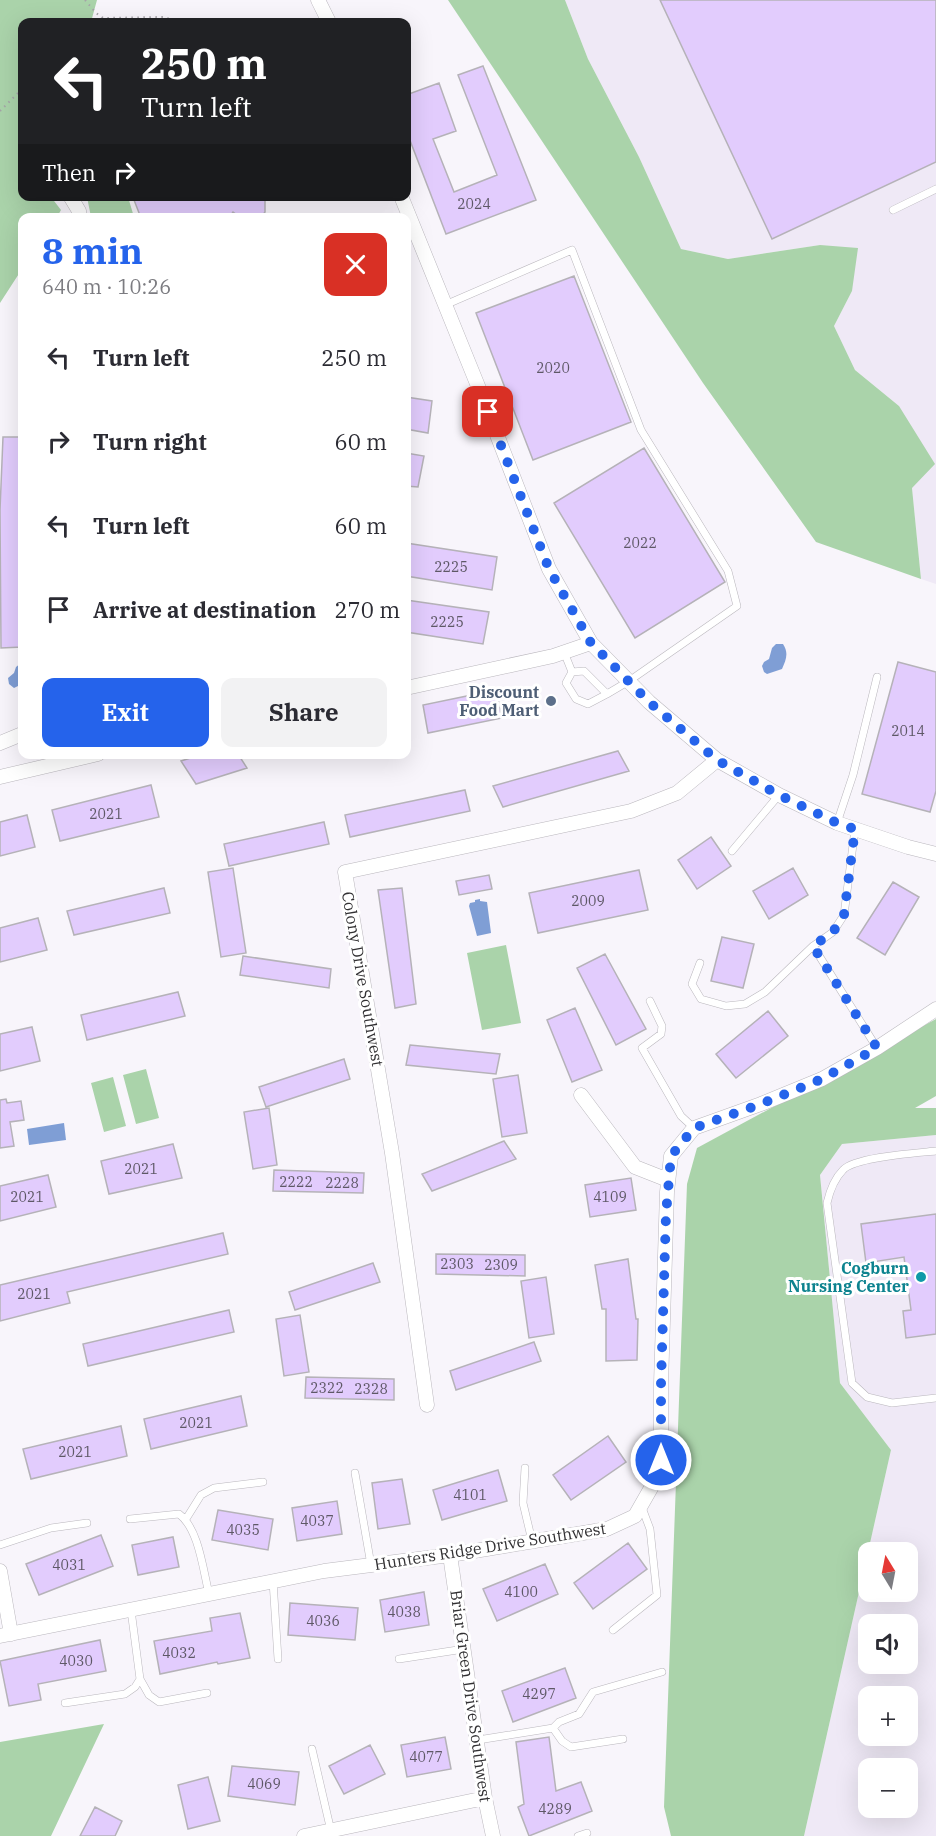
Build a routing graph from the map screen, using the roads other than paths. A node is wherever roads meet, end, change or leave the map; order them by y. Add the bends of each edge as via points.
1 (318, 0) edge
2 (327, 18) edge
3 (936, 189) edge
4 (893, 210) dead end
5 (411, 221) edge
6 (445, 305) junction
7 (591, 643) junction
8 (564, 652) junction
9 (572, 672) junction
10 (877, 677) dead end
11 (629, 681) junction
12 (411, 687) edge
13 (607, 694) junction
14 (18, 736) edge
15 (0, 743) edge
16 (68, 759) edge
17 (717, 760) junction
18 (0, 777) edge
19 (779, 795) junction
20 (837, 823) junction
21 (855, 829) junction
22 (732, 850) dead end
23 (936, 854) edge
24 (813, 946) junction
25 (700, 963) dead end
26 (650, 1001) dead end
27 (936, 1009) edge
28 (877, 1048) junction
29 (581, 1095) dead end
30 (694, 1128) junction
31 (936, 1151) edge
32 (668, 1180) junction
33 (936, 1398) edge
34 (427, 1405) dead end
35 (525, 1468) dead end
36 (355, 1473) dead end
37 (263, 1482) dead end
38 (641, 1505) junction
39 (186, 1519) junction
40 (130, 1520) dead end
41 (87, 1522) dead end
42 (532, 1541) junction
43 (0, 1545) edge
44 (450, 1555) junction
45 (371, 1565) junction
46 (0, 1571) edge
47 (273, 1581) junction
48 (209, 1594) junction
49 (131, 1610) junction
50 (613, 1630) dead end
51 (5, 1635) edge
52 (464, 1649) junction
53 (279, 1659) dead end
54 (399, 1659) dead end
55 (662, 1672) dead end
56 (140, 1679) junction
57 (207, 1693) dead end
58 (65, 1703) dead end
59 (553, 1728) junction
60 (622, 1739) dead end
61 (478, 1740) junction
62 (312, 1749) dead end
63 (485, 1798) junction
64 (331, 1831) junction
65 (587, 1833) dead end
66 (304, 1836) edge
67 (493, 1836) edge
68 (578, 1836) edge

1 - 2 street
3 - 4 lane
5 - 6 street
6 - 7 street via 549,569
6 - 11 lane via 572,250 641,430 728,571 737,606
7 - 8 street
7 - 11 street
8 - 9 lane
8 - 12 street
9 - 13 lane via 584,671
9 - 13 lane via 566,683 576,699 588,704
10 - 20 lane
11 - 13 lane
11 - 17 street
14 - 15 street
16 - 18 street
17 - 19 street
17 - 34 street, Colony Drive Southwest via 676,793 631,811 345,872 392,1153
19 - 20 street
19 - 22 lane
20 - 21 street
21 - 23 street
21 - 24 lane via 844,915 833,932
24 - 25 lane via 765,992 745,1004 726,1006 701,999 692,984
24 - 28 lane
26 - 30 lane via 662,1026 661,1034 642,1048 681,1116
27 - 28 street
28 - 30 street via 822,1079
29 - 32 street via 635,1167
30 - 32 street, Hunters Ridge Drive Southwest via 671,1156
31 - 33 lane via 845,1167 832,1184 827,1203 852,1383 867,1397 892,1403
32 - 38 street, Hunters Ridge Drive Southwest via 661,1460
35 - 42 lane via 523,1503
36 - 45 lane
37 - 39 lane via 214,1488 201,1495
38 - 42 street, Hunters Ridge Drive Southwest via 635,1515 607,1529
38 - 50 lane via 650,1529 657,1595
39 - 40 lane via 179,1514
39 - 48 lane via 193,1531
41 - 43 lane via 51,1528
42 - 44 street, Hunters Ridge Drive Southwest
44 - 45 street, Hunters Ridge Drive Southwest
44 - 52 street, Briar Green Drive Southwest
45 - 47 street, Hunters Ridge Drive Southwest
46 - 51 street
47 - 48 street, Hunters Ridge Drive Southwest
47 - 53 lane
48 - 49 street, Hunters Ridge Drive Southwest
49 - 51 street, Hunters Ridge Drive Southwest
49 - 56 lane
52 - 54 lane
52 - 61 street, Briar Green Drive Southwest
55 - 59 lane via 593,1692 579,1714
56 - 57 lane via 149,1695 159,1702
56 - 58 lane via 125,1694
59 - 60 lane via 571,1747
59 - 61 lane
61 - 63 street, Briar Green Drive Southwest
62 - 64 lane
63 - 64 street
63 - 67 street, Briar Green Drive Southwest
64 - 66 street
65 - 68 lane

